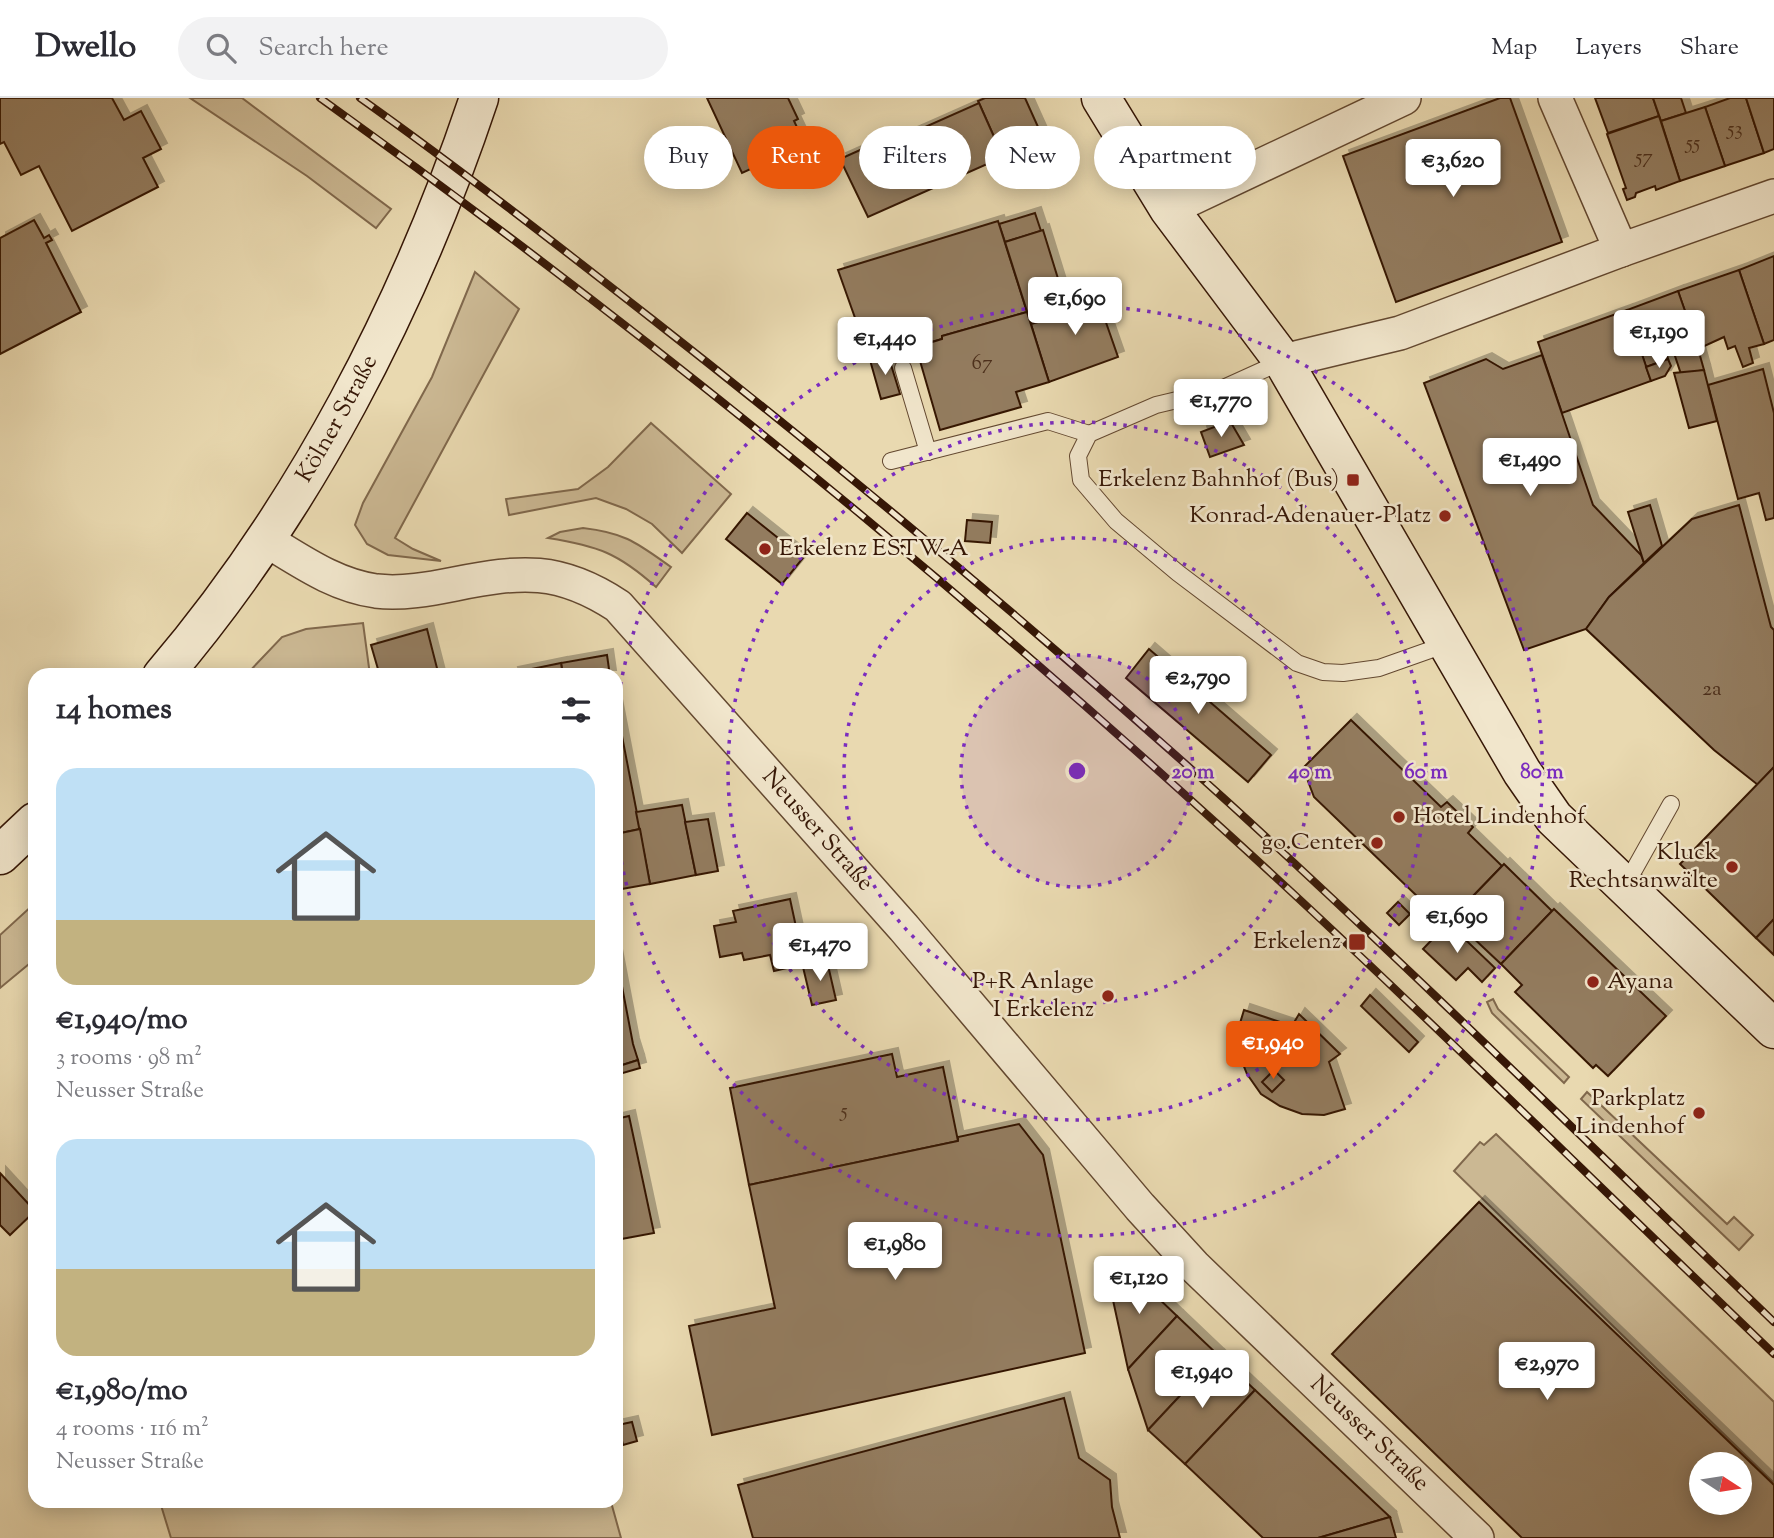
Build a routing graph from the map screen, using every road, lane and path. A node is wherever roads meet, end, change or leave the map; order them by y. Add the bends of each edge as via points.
1 (478, 98) edge
2 (1101, 98) edge
3 (1404, 98) edge
4 (1555, 98) edge
5 (1774, 195) edge
6 (1169, 209) junction
7 (1609, 255) junction
8 (1283, 361) junction
9 (903, 368) dead end
10 (1089, 434) junction
11 (928, 452) junction
12 (891, 461) dead end
13 (266, 540) junction
14 (1447, 644) junction
15 (168, 668) edge
16 (1671, 804) dead end
17 (28, 829) edge
18 (0, 855) edge
19 (1625, 886) junction
20 (1774, 1028) edge
21 (1477, 1538) edge

1 - 13 street, Kölner Straße via 383,332 318,456
2 - 6 street
3 - 6 street
4 - 7 street
5 - 7 street
6 - 8 street
7 - 8 street via 1400,333
8 - 10 lane via 1219,390 1156,405
8 - 14 street
9 - 11 lane
10 - 11 lane via 1048,421
10 - 14 lane via 1078,456 1081,480 1116,522 1297,663 1343,674 1379,668
11 - 12 lane
13 - 15 street, Kölner Straße
13 - 21 street, Neusser Straße via 331,578 379,591 429,590 525,573 559,577 618,606 895,918 1158,1226
14 - 19 street via 1553,818
16 - 19 lane
17 - 18 street
19 - 20 street

